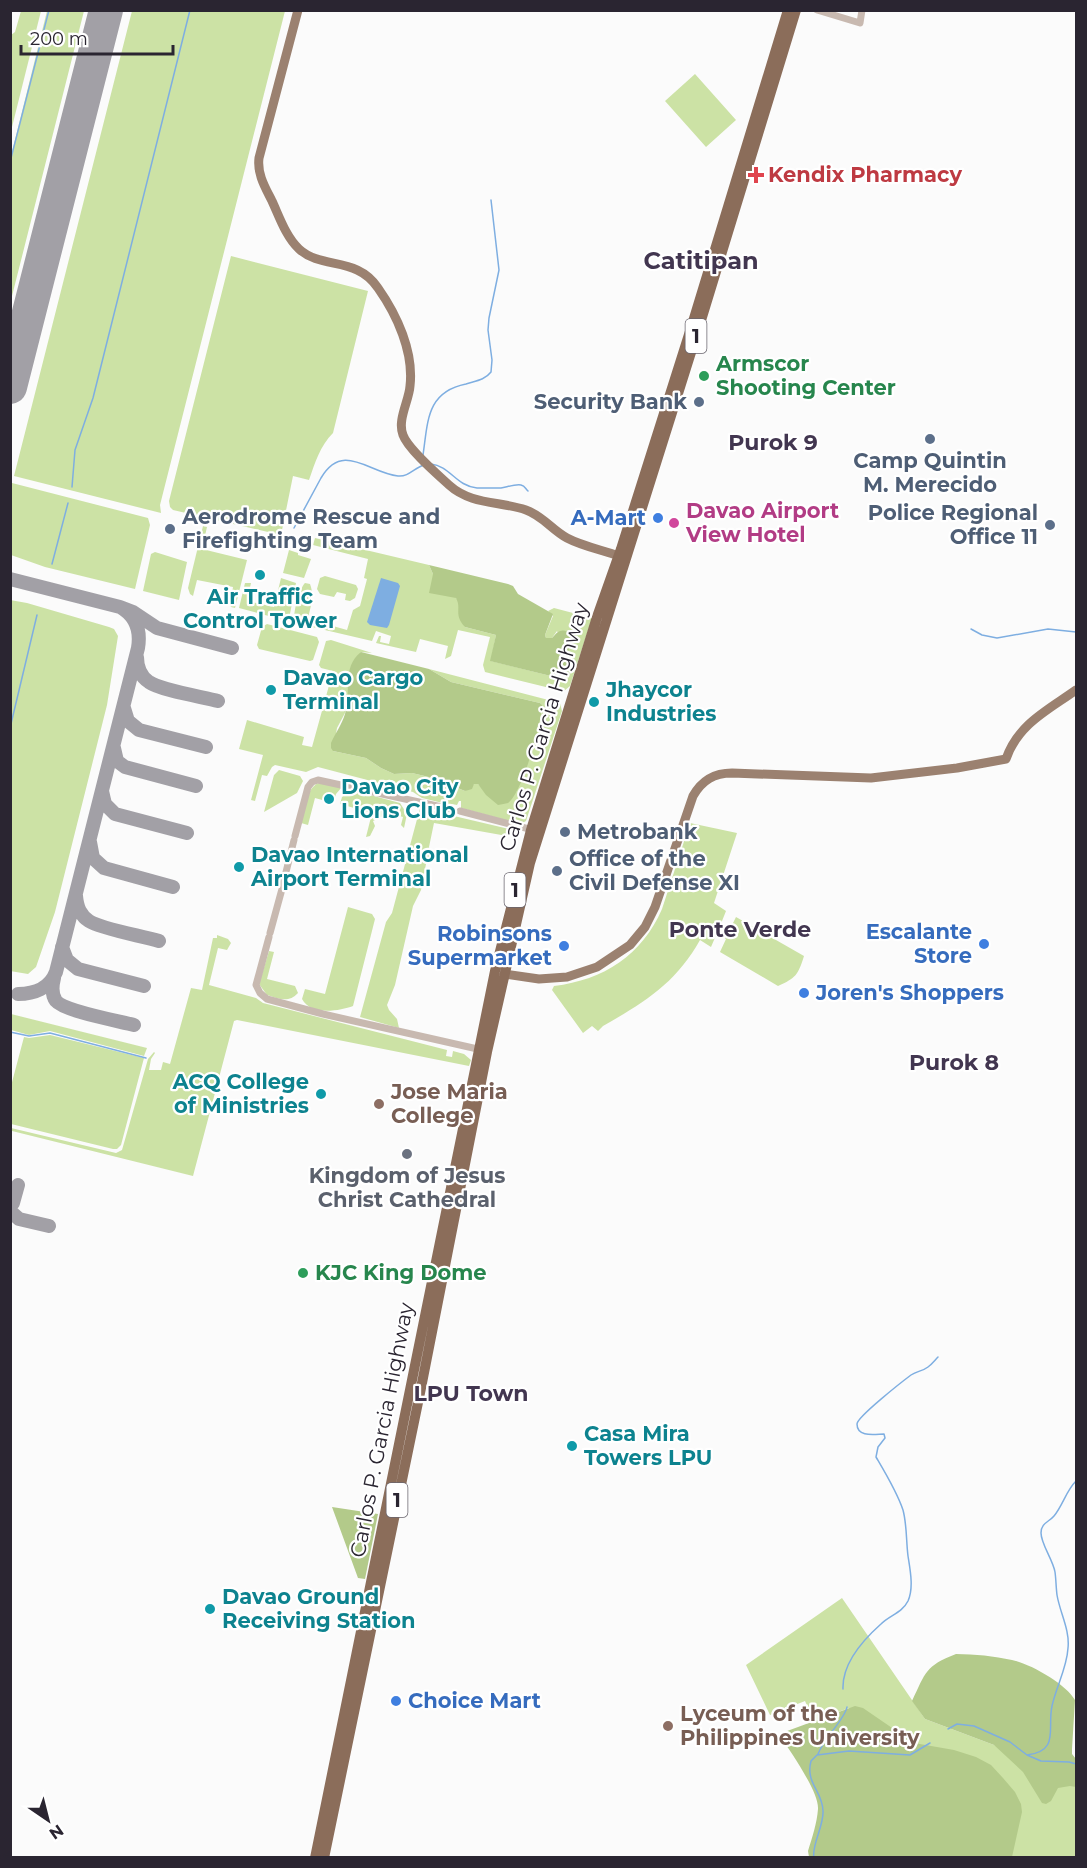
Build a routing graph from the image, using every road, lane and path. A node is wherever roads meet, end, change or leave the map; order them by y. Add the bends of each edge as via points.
1 (298, 10) edge
2 (788, 10) edge
3 (796, 10) edge
4 (817, 10) edge
5 (862, 10) edge
6 (775, 66) junction
7 (633, 525) junction
8 (619, 556) junction
9 (602, 619) junction
10 (1077, 690) edge
11 (577, 703) junction
12 (450, 809) dead end
13 (460, 811) dead end
14 (535, 831) junction
15 (504, 974) junction
16 (483, 1051) junction
17 (392, 1499) junction
18 (315, 1857) edge
19 (324, 1857) edge

1 - 8 main road via 259,159 259,173 296,246 306,254 367,275 393,313 404,338 411,380 402,431 406,440 467,498 537,514 566,538
2 - 6 highway, Carlos P. Garcia Highway / 1
3 - 6 highway, Carlos P. Garcia Highway / 1
4 - 5 street via 860,23
6 - 7 highway, Carlos P. Garcia Highway / 1
7 - 8 highway, Carlos P. Garcia Highway / 1
7 - 9 highway, Carlos P. Garcia Highway / 1
8 - 9 highway, Carlos P. Garcia Highway / 1
9 - 11 highway, Carlos P. Garcia Highway / 1
9 - 11 highway, Carlos P. Garcia Highway / 1 via 585,691
10 - 15 main road via 1025,727 1006,759 871,778 732,773 712,777 693,796 655,907 630,945 597,967 567,977 539,979
11 - 14 highway, Carlos P. Garcia Highway / 1
12 - 16 street via 318,780 312,782 256,985 267,999
13 - 14 street
14 - 15 highway, Carlos P. Garcia Highway / 1
14 - 16 highway, Carlos P. Garcia Highway / 1 via 506,923
15 - 16 highway, Carlos P. Garcia Highway / 1
16 - 17 highway, Carlos P. Garcia Highway / 1 via 421,1388
17 - 18 highway, Carlos P. Garcia Highway / 1
17 - 19 highway, Carlos P. Garcia Highway / 1

